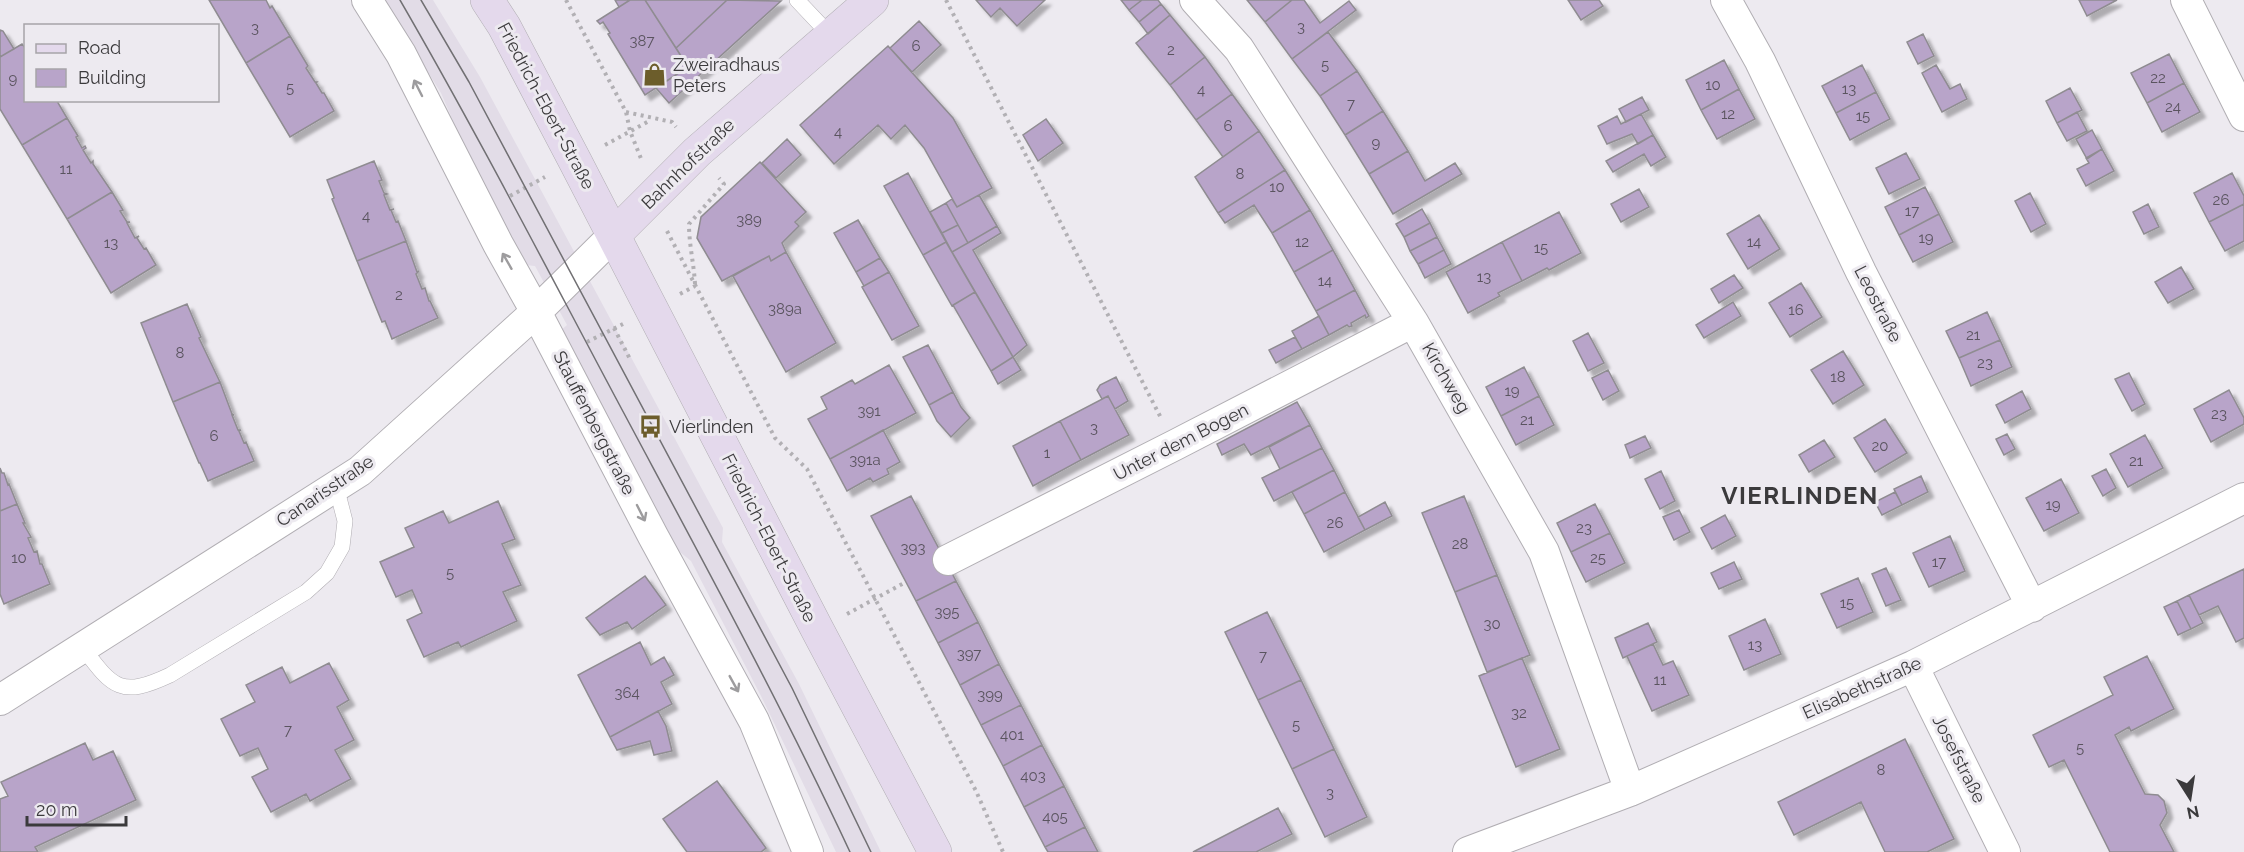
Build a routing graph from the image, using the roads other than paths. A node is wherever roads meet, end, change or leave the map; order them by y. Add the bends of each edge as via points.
1 (367, 0) edge
2 (487, 0) edge
3 (797, 0) edge
4 (872, 0) edge
5 (1195, 0) edge
6 (1726, 0) edge
7 (2186, 0) edge
8 (831, 36) junction
9 (2244, 117) edge
10 (614, 235) junction
11 (536, 312) junction
12 (1413, 322) junction
13 (336, 486) junction
14 (2244, 498) edge
15 (948, 560) dead end
16 (2032, 607) junction
17 (83, 648) junction
18 (1913, 666) junction
19 (0, 700) edge
20 (1630, 791) junction
21 (807, 851) edge
22 (935, 852) edge
23 (1468, 852) edge
24 (2005, 852) edge

11 -> 1 street, Stauffenbergstraße via 401,54
2 - 10 main road, Friedrich-Ebert-Straße
3 - 8 lane
4 - 8 main road, Bahnhofstraße
5 - 12 street, Kirchweg via 1239,49
6 - 16 street, Leostraße
7 - 9 street
8 - 10 main road, Bahnhofstraße via 697,152
10 - 11 street, Canarisstraße
10 - 22 main road, Friedrich-Ebert-Straße
11 - 13 street, Canarisstraße via 360,471
11 -> 21 street, Stauffenbergstraße via 754,720
12 - 15 street, Unter dem Bogen
12 - 20 street, Kirchweg via 1544,552
13 - 17 street, Canarisstraße
13 - 17 lane via 345,521 342,547 327,573 306,592 152,683 116,685
14 - 16 street, Elisabethstraße
16 - 18 street, Elisabethstraße
17 - 19 street, Canarisstraße
18 - 20 street, Elisabethstraße
18 - 24 street, Josefstraße
20 - 23 street, Elisabethstraße

